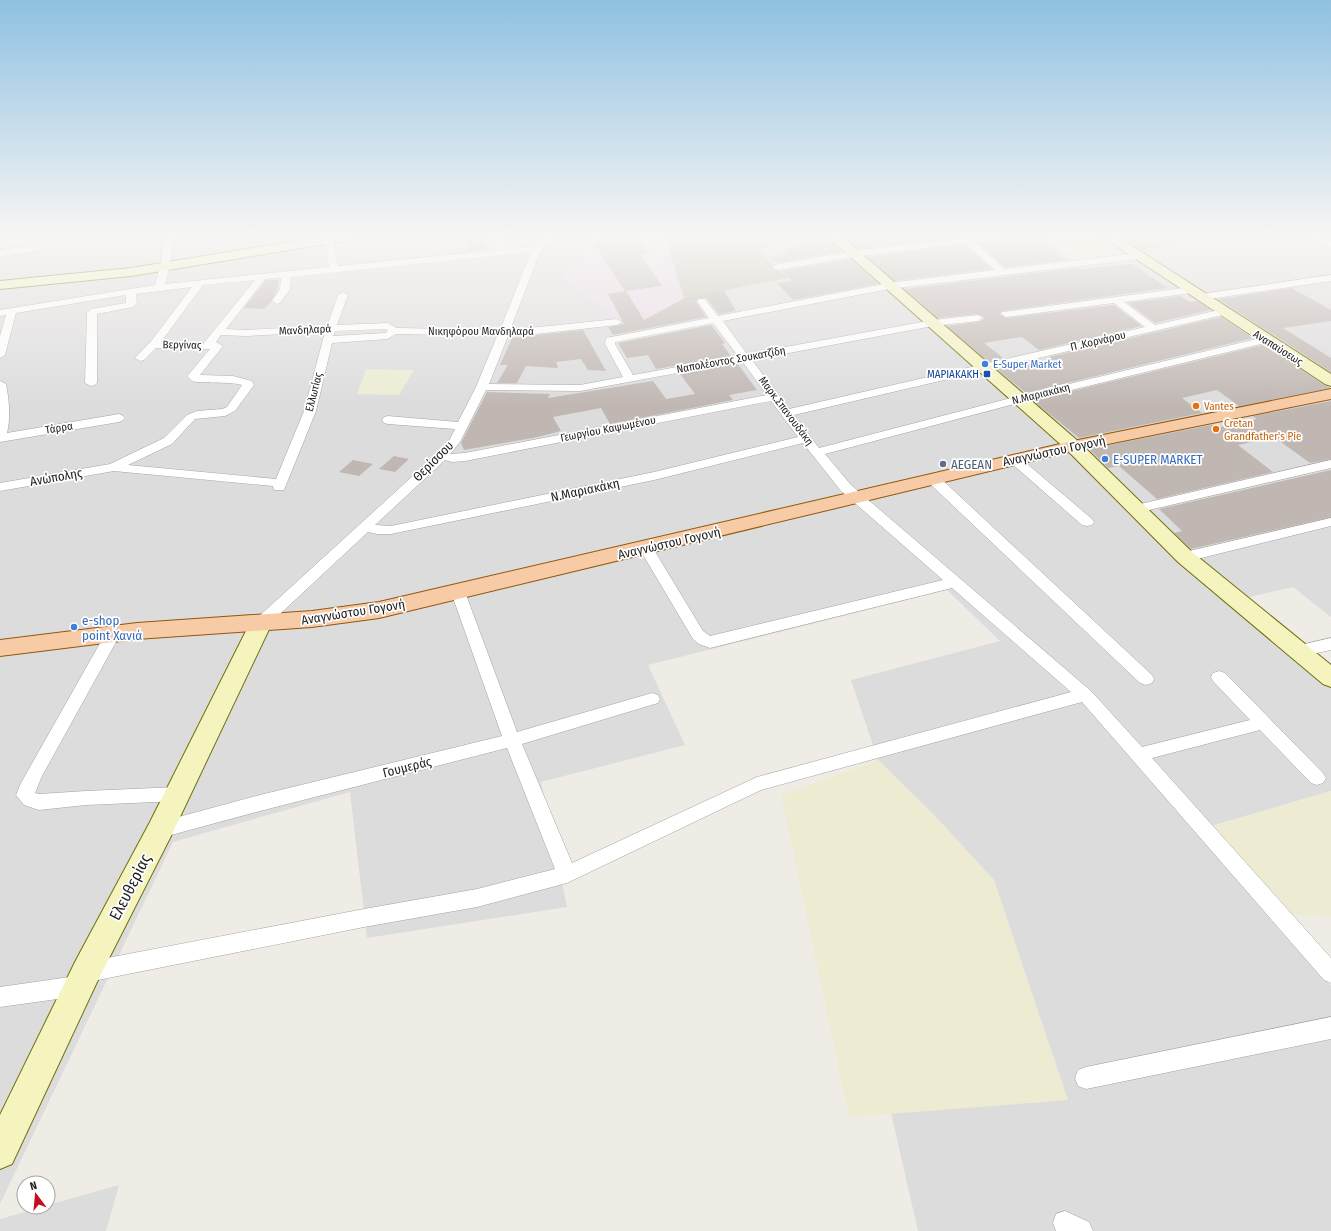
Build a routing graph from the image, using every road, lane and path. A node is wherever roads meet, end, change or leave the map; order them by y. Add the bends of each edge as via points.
1 (128, 292) edge
2 (131, 292) edge
3 (193, 292) edge
4 (250, 292) edge
5 (283, 292) edge
6 (519, 292) edge
7 (854, 292) edge
8 (897, 292) edge
9 (1210, 292) edge
10 (1197, 294) junction
11 (343, 295) dead end
12 (702, 300) dead end
13 (1116, 300) junction
14 (277, 301) dead end
15 (12, 311) junction
16 (1223, 312) junction
17 (0, 313) edge
18 (1006, 314) dead end
19 (717, 318) junction
20 (978, 318) dead end
21 (617, 322) dead end
22 (933, 323) junction
23 (1153, 328) junction
24 (331, 329) junction
25 (393, 331) junction
26 (219, 332) junction
27 (503, 333) junction
28 (327, 340) junction
29 (1265, 340) junction
30 (156, 342) junction
31 (209, 343) junction
32 (1, 349) edge
33 (140, 358) dead end
34 (746, 358) junction
35 (984, 368) junction
36 (629, 378) junction
37 (1331, 381) edge
38 (91, 383) dead end
39 (0, 384) edge
40 (482, 387) junction
41 (1331, 394) edge
42 (774, 397) junction
43 (1019, 400) junction
44 (2, 401) edge
45 (786, 413) junction
46 (119, 418) dead end
47 (388, 420) dead end
48 (461, 426) junction
49 (0, 437) edge
50 (806, 439) junction
51 (1073, 446) junction
52 (817, 452) junction
53 (442, 456) junction
54 (1015, 460) junction
55 (1331, 464) edge
56 (113, 467) junction
57 (933, 479) junction
58 (0, 487) edge
59 (859, 498) junction
60 (1136, 509) junction
61 (1087, 522) dead end
62 (1331, 522) edge
63 (364, 527) junction
64 (646, 548) junction
65 (1185, 557) junction
66 (956, 582) junction
67 (458, 592) junction
68 (262, 623) junction
69 (113, 633) junction
70 (1331, 644) edge
71 (0, 648) edge
72 (1298, 652) junction
73 (1219, 677) dead end
74 (1331, 678) edge
75 (1146, 679) dead end
76 (1085, 695) junction
77 (652, 699) dead end
78 (1264, 724) junction
79 (512, 740) junction
80 (1138, 755) junction
81 (1317, 778) dead end
82 (178, 794) junction
83 (160, 830) junction
84 (567, 874) junction
85 (1331, 973) edge
86 (82, 979) junction
87 (0, 997) edge
88 (1331, 1028) edge
89 (1086, 1078) dead end
90 (0, 1152) edge

1 - 15 street
2 - 38 street via 132,303 129,305 92,313
3 - 30 street
4 - 26 street, Βεργίνας
5 - 14 street
6 - 27 street, Θερίσσου
7 - 19 street
8 - 22 main road
9 - 10 street
10 - 13 street
10 - 16 main road, Αναπαύσεως
11 - 24 street, Ελλωτίας
12 - 19 street, Μαρκ.Σπανουδάκη
13 - 18 street
13 - 23 street
15 - 17 street
15 - 32 street
16 - 23 street, Π .Κορνάρου
16 - 29 main road, Αναπαύσεως
19 - 34 street, Μαρκ.Σπανουδάκη
19 - 36 street via 610,340
20 - 22 street, Ναπολέοντος Σουκατζίδη
21 - 27 street, Νικηφόρου Μανδηλαρά
22 - 34 street, Ναπολέοντος Σουκατζίδη
22 - 35 main road
23 - 35 street, Π .Κορνάρου
24 - 25 street, Μανδηλαρά via 388,326
24 - 26 street, Μανδηλαρά
24 - 28 street, Ελλωτίας
25 - 27 street, Νικηφόρου Μανδηλαρά
25 - 28 street, Μανδηλαρά via 387,336
26 - 31 street, Βεργίνας
27 - 40 street, Θερίσσου
28 - 56 street, Ελλωτίας via 310,411 280,485
29 - 37 main road, Αναπαύσεως
29 - 43 street, Ν.Μαριακάκη
30 - 31 street, Βεργίνας via 159,346 197,347 206,347
30 - 33 street
31 - 56 street, Βεργίνας via 218,346 193,376 248,383 231,409 191,417 168,441
34 - 36 street, Ναπολέοντος Σουκατζίδη
34 - 42 street, Μαρκ.Σπανουδάκη
35 - 43 main road
35 - 45 street, Π .Κορνάρου
36 - 40 street, Ναπολέοντος Σουκατζίδη via 573,388
39 - 44 street
40 - 48 street, Θερίσσου
41 - 51 main road, Αναγνώστου Γογονή
42 - 45 street, Μαρκ.Σπανουδάκη
42 - 53 street, Γεωργίου Καψωμένου via 465,457
43 - 51 main road
43 - 52 street, Ν.Μαριακάκη
44 - 49 street via 4,425
45 - 50 street, Μαρκ.Σπανουδάκη
46 - 49 street, Τάρρα
47 - 48 street
48 - 53 street, Θερίσσου via 454,442
50 - 52 street, Μαρκ.Σπανουδάκη
50 - 63 street, Ν.Μαριακάκη via 654,476 391,530
51 - 54 main road, Αναγνώστου Γογονή
51 - 60 main road
52 - 59 street, Μαρκ.Σπανουδάκη via 846,488
53 - 63 street, Θερίσσου
54 - 57 main road, Αναγνώστου Γογονή
54 - 61 street
55 - 60 street
56 - 58 street, Ανώπολης
57 - 59 main road, Αναγνώστου Γογονή
57 - 75 street
59 - 64 main road, Αναγνώστου Γογονή
59 - 66 street, Μαρκ.Σπανουδάκη
60 - 65 main road
62 - 65 street
63 - 68 street, Θερίσσου
64 - 66 street via 698,635 710,642
64 - 67 main road, Αναγνώστου Γογονή
65 - 72 main road
66 - 76 street, Μαρκ.Σπανουδάκη
67 - 68 main road, Αναγνώστου Γογονή via 379,610 312,620
67 - 79 street
68 - 69 main road, Αναγνώστου Γογονή
68 - 82 main road, Ελευθερίας
69 - 71 main road, Αναγνώστου Γογονή
69 - 82 street via 25,795 30,800 38,802
70 - 72 street
72 - 74 main road
73 - 78 street
76 - 80 street, Μαρκ.Σπανουδάκη
76 - 84 street via 757,784
77 - 79 street, Γουμεράς
78 - 80 street
78 - 81 street
79 - 83 street, Γουμεράς
79 - 84 street
80 - 85 street, Μαρκ.Σπανουδάκη
82 - 83 main road, Ελευθερίας
83 - 86 main road, Ελευθερίας
84 - 86 street via 477,898 364,918
86 - 87 street
86 - 90 main road, Ελευθερίας
88 - 89 street

